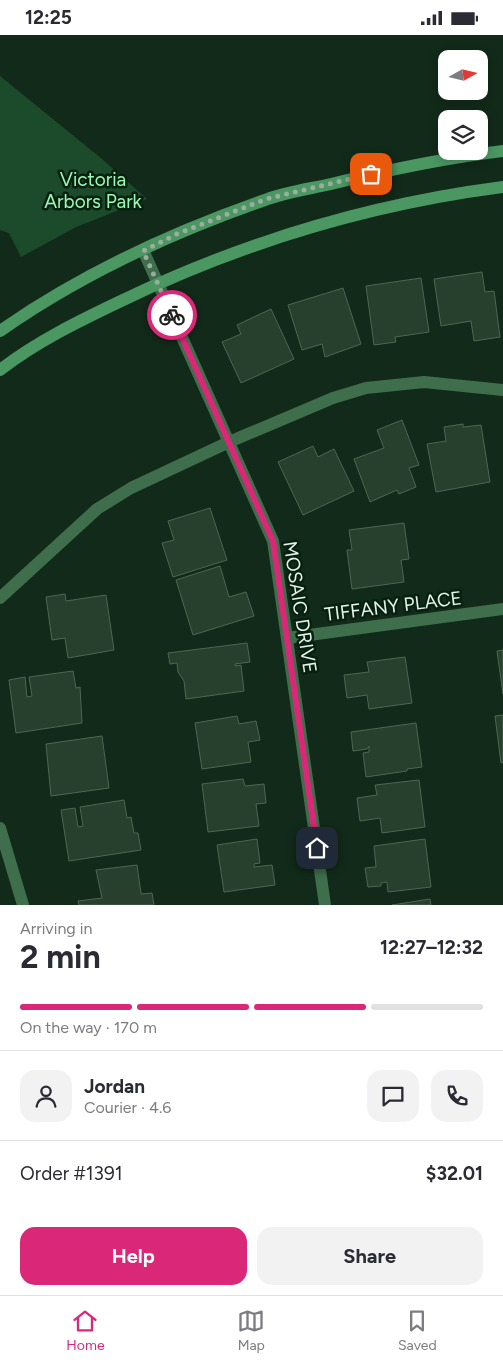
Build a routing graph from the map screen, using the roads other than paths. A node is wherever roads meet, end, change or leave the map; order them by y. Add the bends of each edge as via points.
1 (503, 151) edge
2 (503, 187) edge
3 (143, 251) junction
4 (158, 283) junction
5 (0, 331) edge
6 (0, 370) edge
7 (503, 390) edge
8 (229, 442) junction
9 (0, 598) edge
10 (503, 609) edge
11 (287, 638) junction
12 (0, 828) edge
13 (23, 905) edge
14 (325, 905) edge

1 - 3 main road via 408,166 266,199
2 - 4 main road via 456,193 349,216 240,251
3 - 4 street, MOSAIC DRIVE
3 - 5 main road via 78,283
4 - 6 main road via 77,322
4 - 8 street, MOSAIC DRIVE
7 - 8 street via 424,382 366,388 333,398
8 - 9 street via 131,488 96,509
8 - 11 street, MOSAIC DRIVE via 273,541
10 - 11 street, TIFFANY PLACE
11 - 14 street, MOSAIC DRIVE
12 - 13 street

